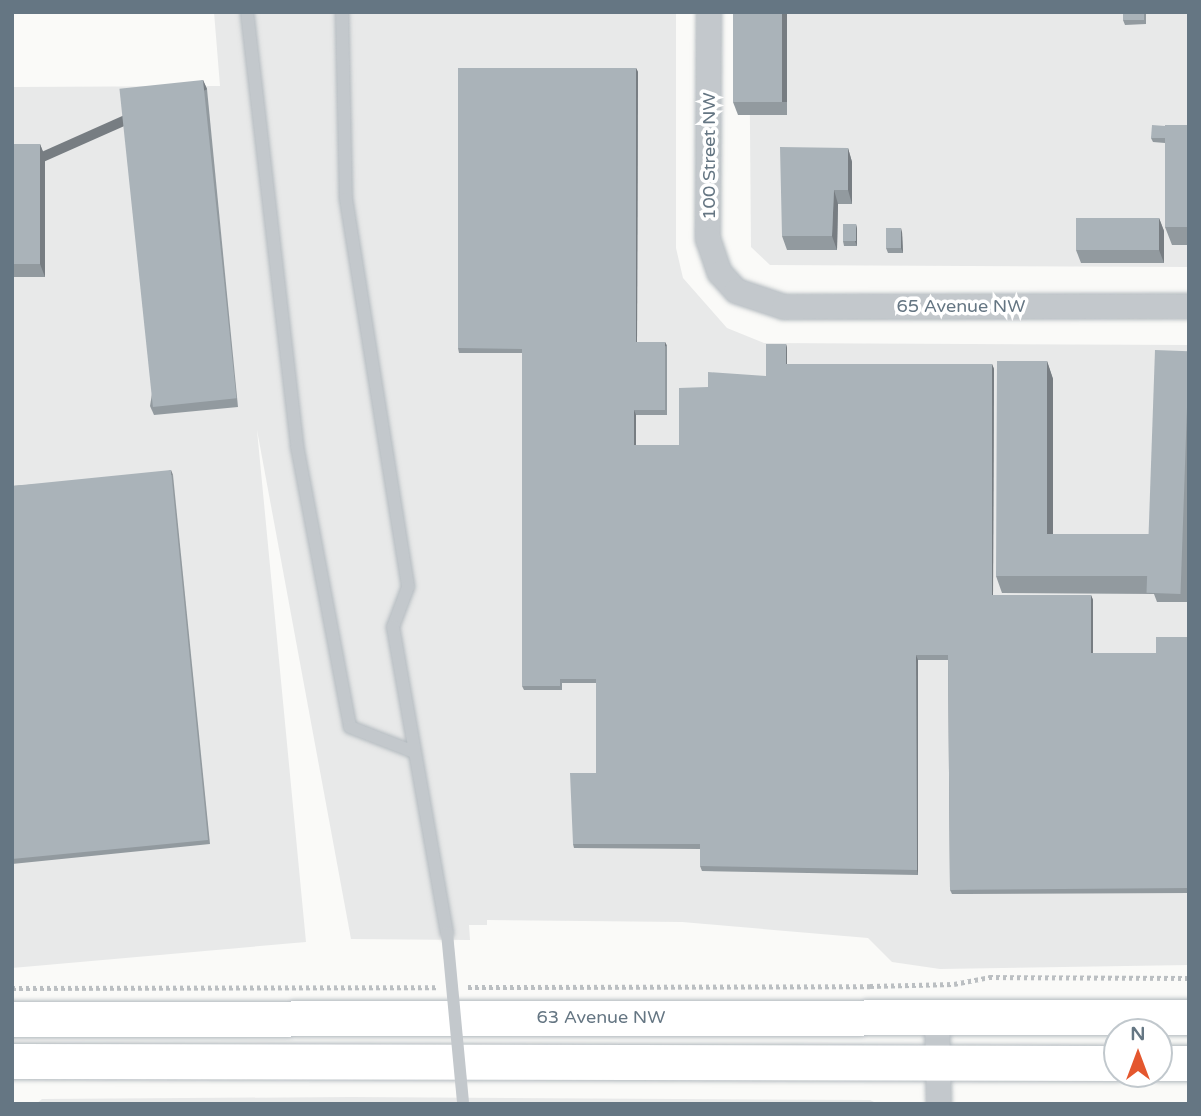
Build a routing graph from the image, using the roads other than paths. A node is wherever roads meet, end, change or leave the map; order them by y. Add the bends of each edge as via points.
1 (247, 12) edge
2 (342, 12) edge
3 (709, 12) edge
4 (736, 291) joint
5 (1189, 306) edge
6 (414, 752) junction
7 (937, 1017) junction
8 (1189, 1017) edge
9 (12, 1019) edge
10 (12, 1061) edge
11 (74, 1061) junction
12 (939, 1061) junction
13 (1103, 1063) edge
14 (12, 1086) edge
15 (463, 1102) edge
16 (939, 1104) edge

1 - 6 lane via 297,446 350,727
2 - 6 lane via 346,199 408,587 393,627
3 - 4 street, 100 Street NW via 708,239 720,273
4 - 5 street, 65 Avenue NW via 784,307
6 - 15 lane, bridge via 447,933
7 - 8 main road, 63 Avenue NW
7 - 9 main road, 63 Avenue NW
7 - 12 street
10 - 11 main road
11 - 12 main road
11 - 14 main road
12 - 13 main road
12 - 16 street

